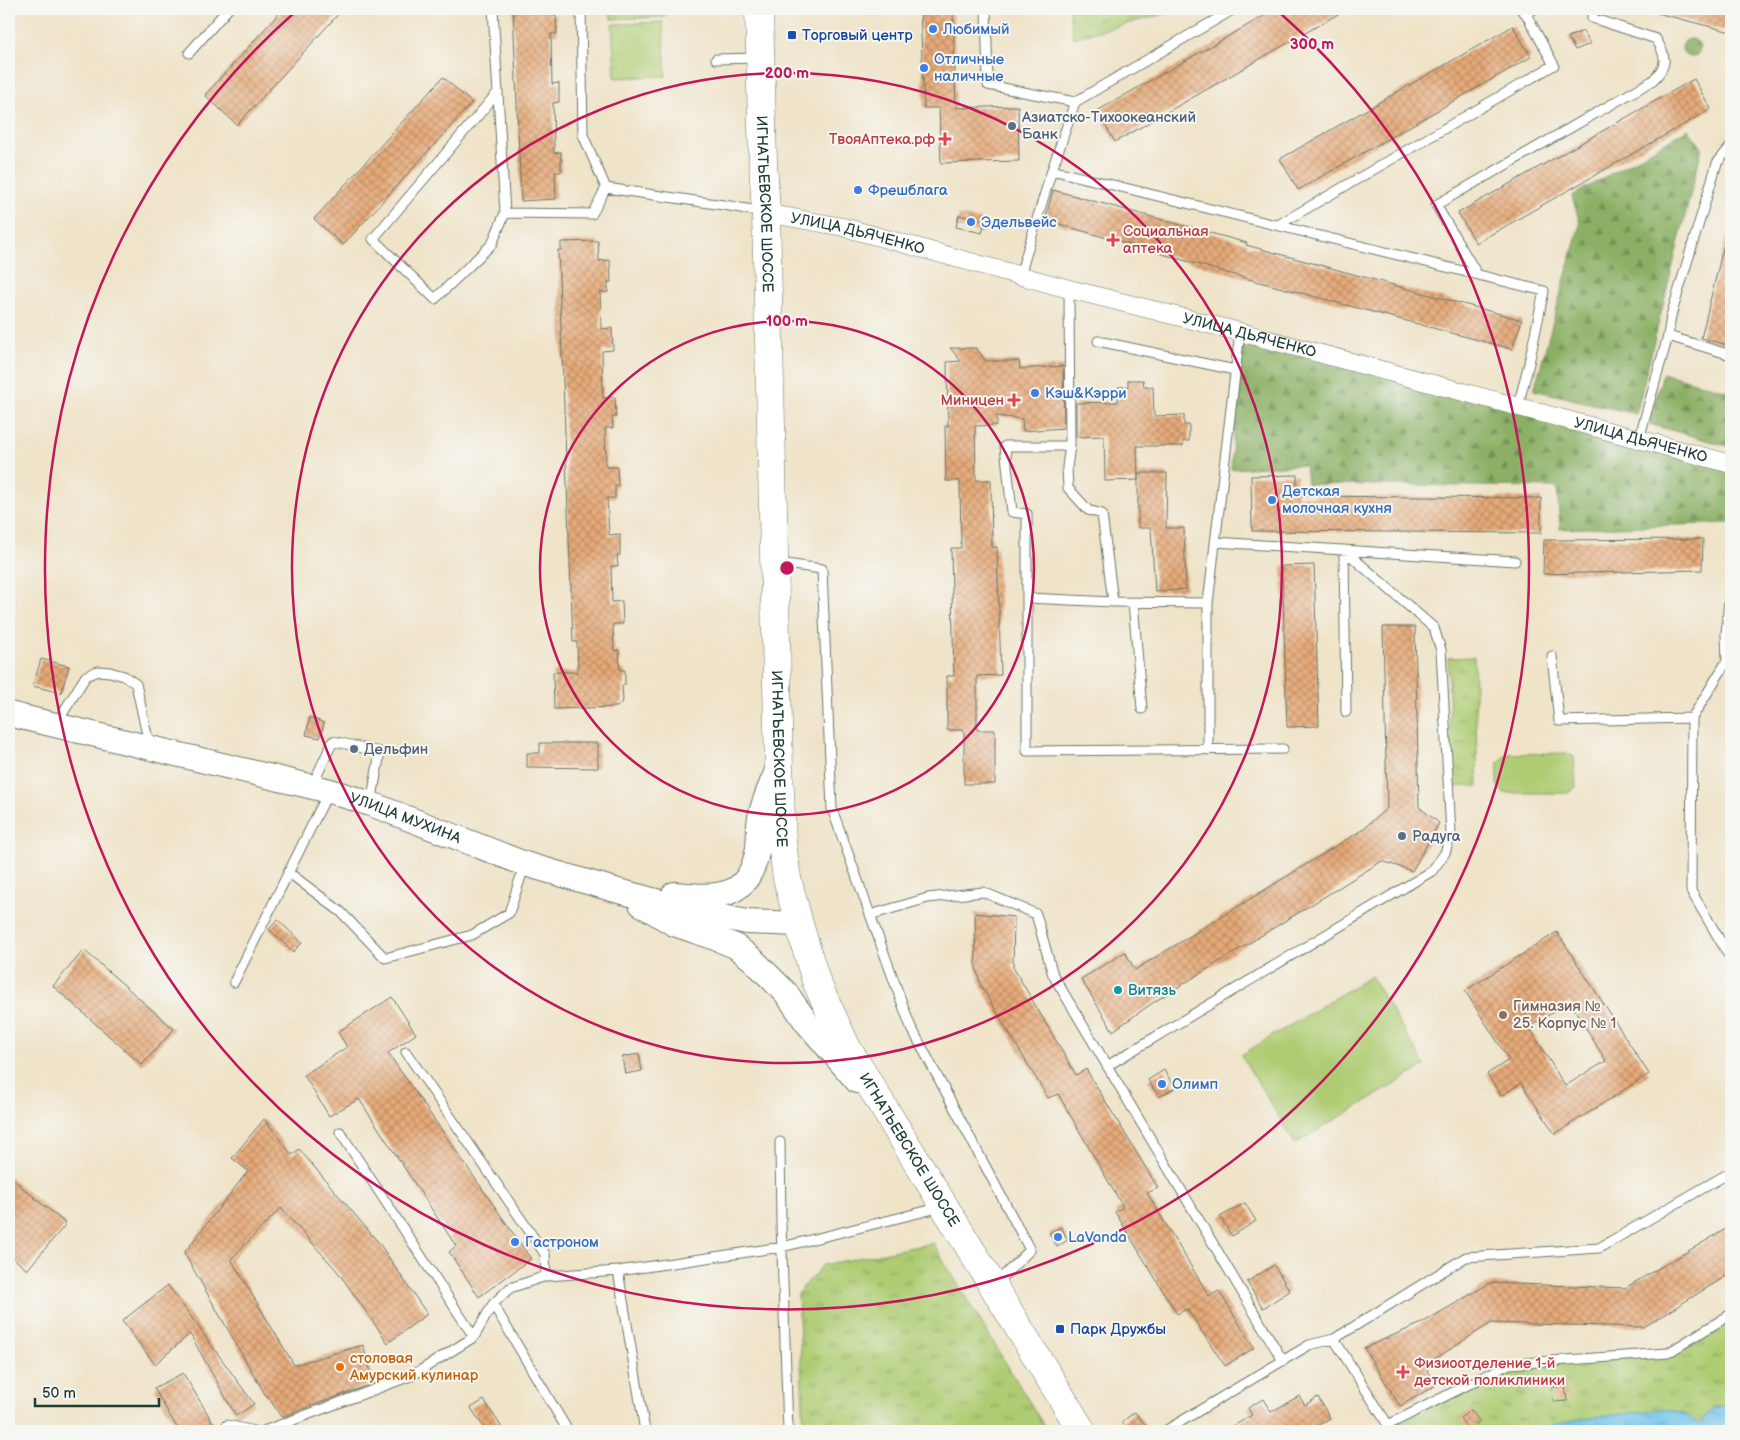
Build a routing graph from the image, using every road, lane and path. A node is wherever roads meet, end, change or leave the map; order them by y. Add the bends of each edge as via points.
1 (228, 9) edge
2 (493, 9) edge
3 (581, 9) edge
4 (760, 9) edge
5 (986, 9) edge
6 (1234, 9) edge
7 (1534, 9) edge
8 (1594, 9) edge
9 (1524, 11) edge
10 (189, 53) dead end
11 (761, 58) junction
12 (716, 59) dead end
13 (498, 92) junction
14 (1075, 102) junction
15 (1731, 146) edge
16 (1052, 170) junction
17 (606, 188) junction
18 (505, 213) junction
19 (766, 213) junction
20 (1278, 225) junction
21 (1477, 274) junction
22 (1020, 275) junction
23 (1069, 289) junction
24 (1240, 332) junction
25 (1668, 336) junction
26 (1098, 341) dead end
27 (1731, 355) edge
28 (1235, 370) junction
29 (1518, 406) junction
30 (1639, 439) junction
31 (1070, 446) junction
32 (1731, 464) edge
33 (1215, 542) junction
34 (1344, 550) junction
35 (1515, 560) dead end
36 (775, 563) junction
37 (1731, 578) edge
38 (1027, 598) junction
39 (1113, 602) junction
40 (1133, 602) junction
41 (1208, 603) junction
42 (1552, 656) dead end
43 (1729, 662) edge
44 (1142, 709) dead end
45 (1346, 712) dead end
46 (9, 714) edge
47 (1692, 718) junction
48 (56, 725) junction
49 (149, 747) junction
50 (1283, 749) dead end
51 (1208, 750) junction
52 (779, 767) junction
53 (321, 788) junction
54 (371, 804) junction
55 (525, 864) junction
56 (288, 872) junction
57 (615, 890) junction
58 (870, 915) junction
59 (799, 924) junction
60 (1731, 959) edge
61 (234, 982) dead end
62 (406, 1052) dead end
63 (1108, 1066) junction
64 (896, 1127) junction
65 (340, 1132) dead end
66 (780, 1142) dead end
67 (1731, 1172) edge
68 (944, 1206) junction
69 (782, 1247) junction
70 (618, 1272) junction
71 (546, 1276) junction
72 (993, 1286) junction
73 (493, 1304) junction
74 (1731, 1314) edge
75 (474, 1337) junction
76 (1334, 1339) junction
77 (1282, 1361) junction
78 (227, 1426) dead end
79 (1170, 1430) edge
80 (254, 1431) edge
81 (264, 1431) edge
82 (568, 1431) edge
83 (645, 1431) edge
84 (788, 1431) edge
85 (1082, 1431) edge

1 - 10 lane
2 - 13 lane
3 - 17 lane via 583,135
4 - 11 main road, ИГНАТЬЕВСКОЕ ШОССЕ
5 - 14 lane via 988,86
6 - 14 lane
7 - 9 lane
8 - 21 lane via 1592,18 1656,39 1665,54 1662,68 1652,81 1436,205
9 - 20 lane via 1554,65
11 - 12 lane
11 - 19 main road, ИГНАТЬЕВСКОЕ ШОССЕ
13 - 18 lane
13 - 18 lane via 372,239 435,299 492,244
14 - 16 lane
15 - 25 lane via 1717,163 1671,316
16 - 20 lane
16 - 22 lane
17 - 18 lane via 592,214
17 - 19 lane
19 - 22 street, УЛИЦА ДЬЯЧЕНКО via 843,227
19 - 36 main road, ИГНАТЬЕВСКОЕ ШОССЕ
20 - 21 lane
21 - 29 lane via 1544,291
22 - 23 street, УЛИЦА ДЬЯЧЕНКО
23 - 24 street, УЛИЦА ДЬЯЧЕНКО
23 - 31 lane
24 - 28 lane
24 - 29 street, УЛИЦА ДЬЯЧЕНКО
25 - 27 lane
25 - 30 lane
26 - 28 lane
28 - 33 lane
29 - 30 street, УЛИЦА ДЬЯЧЕНКО
30 - 32 street, УЛИЦА ДЬЯЧЕНКО
31 - 38 lane via 1006,446 1012,512 1027,514
31 - 39 lane via 1068,488 1088,510 1102,514
33 - 34 lane
33 - 41 lane
34 - 35 lane
34 - 45 lane
34 - 63 lane via 1434,628 1441,650 1451,834 1446,853 1432,871
36 - 52 main road, ИГНАТЬЕВСКОЕ ШОССЕ
36 - 58 lane via 822,568 832,809
37 - 43 lane via 1726,634
38 - 39 lane
38 - 51 lane via 1027,751
39 - 40 lane
40 - 41 lane
40 - 44 lane
41 - 51 lane
42 - 47 lane via 1554,721
43 - 47 lane
46 - 48 main road, УЛИЦА МУХИНА
47 - 60 lane via 1692,891
48 - 49 main road, УЛИЦА МУХИНА
48 - 49 lane via 86,676 98,671 110,672 136,684
49 - 53 main road, УЛИЦА МУХИНА
50 - 51 lane
52 - 57 main road via 759,819 753,868 746,880 734,890 720,896 701,897
52 - 59 main road, ИГНАТЬЕВСКОЕ ШОССЕ via 782,843
53 - 54 main road, УЛИЦА МУХИНА
53 - 54 lane via 332,741 380,752
53 - 56 lane
54 - 55 main road, УЛИЦА МУХИНА
55 - 56 lane via 509,913 472,935 385,958 341,912
55 - 57 main road, УЛИЦА МУХИНА
56 - 61 lane
57 - 59 main road, УЛИЦА МУХИНА via 747,922
57 - 64 main road via 674,924 735,946 752,958 786,993 807,1023
58 - 63 lane via 928,898 983,892 1036,914 1054,975
58 - 72 lane via 910,1025 1030,1250
59 - 64 main road, ИГНАТЬЕВСКОЕ ШОССЕ via 816,981 846,1046
62 - 71 lane via 545,1254
63 - 77 lane
64 - 68 main road, ИГНАТЬЕВСКОЕ ШОССЕ
65 - 75 lane
66 - 69 lane
67 - 76 lane via 1599,1248 1466,1258
68 - 69 lane
68 - 72 main road, ИГНАТЬЕВСКОЕ ШОССЕ
69 - 70 lane
69 - 84 lane
70 - 71 lane
70 - 83 lane
71 - 73 lane via 510,1288
72 - 85 main road, ИГНАТЬЕВСКОЕ ШОССЕ
73 - 75 lane
73 - 82 lane
74 - 76 lane via 1668,1353 1509,1364 1388,1426
75 - 81 lane via 413,1375
76 - 77 lane via 1309,1344
77 - 79 lane
78 - 80 lane

